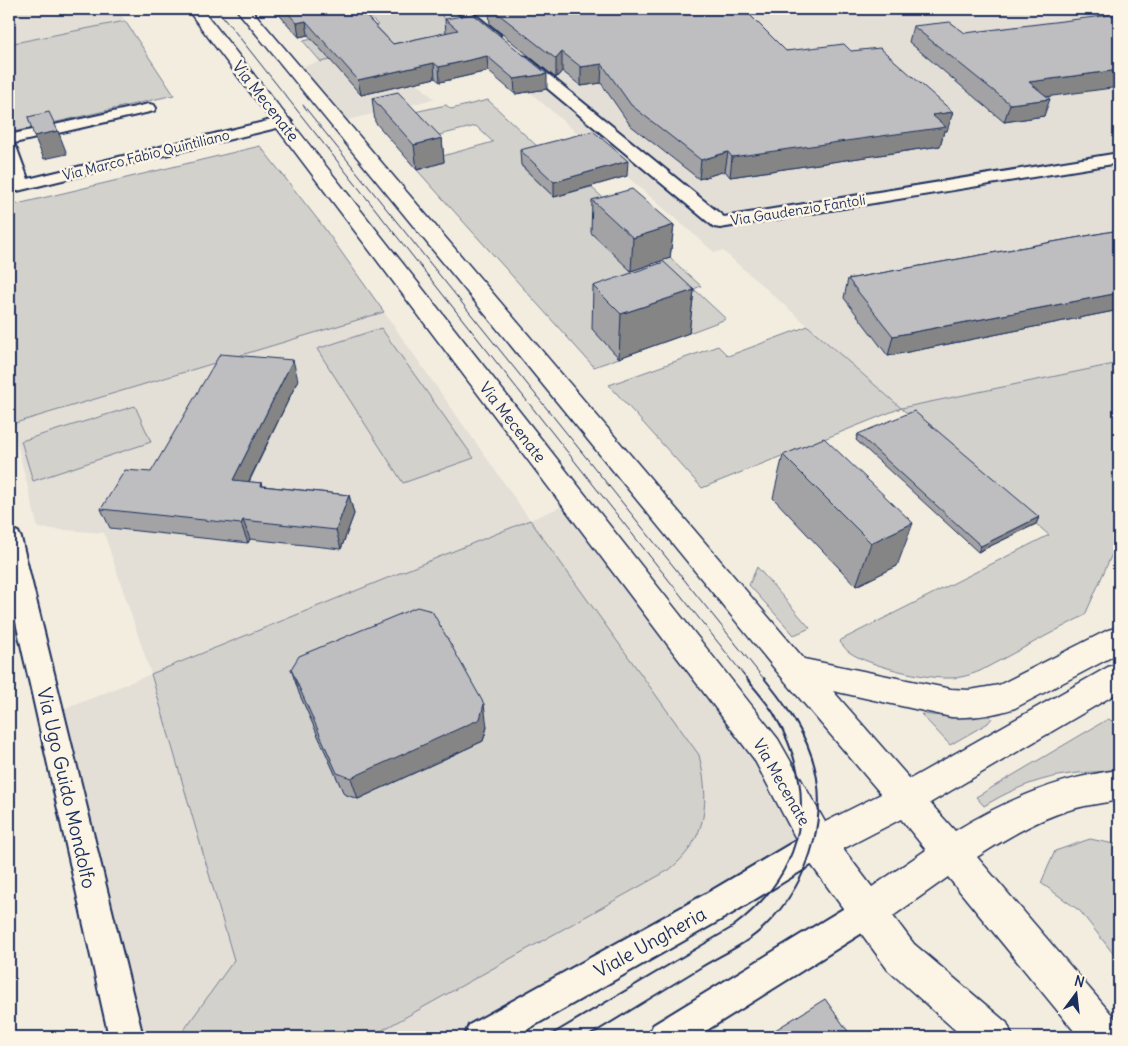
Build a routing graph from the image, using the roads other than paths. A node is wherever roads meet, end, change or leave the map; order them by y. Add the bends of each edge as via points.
1 (194, 9) edge
2 (243, 9) edge
3 (460, 9) edge
4 (148, 108) dead end
5 (284, 122) junction
6 (9, 140) edge
7 (9, 149) edge
8 (1119, 158) edge
9 (15, 187) edge
10 (9, 538) edge
11 (1119, 640) edge
12 (1119, 652) edge
13 (795, 670) junction
14 (1119, 678) edge
15 (1119, 785) edge
16 (904, 800) junction
17 (818, 844) junction
18 (951, 855) junction
19 (867, 912) junction
20 (126, 1037) edge
21 (481, 1037) edge
22 (665, 1037) edge
23 (993, 1037) edge
24 (1105, 1037) edge

1 - 5 main road, Via Mecenate
2 - 13 main road
3 - 8 street, Via Gaudenzio Fantoli via 720,223
4 - 6 street
5 - 9 street, Via Marco Fabio Quintiliano
5 - 17 main road, Via Mecenate via 766,749
7 - 9 street
10 - 20 street, Via Ugo Guido Mondolfo
11 - 13 main road via 1004,698 970,704 951,703
12 - 14 main road, Via Mecenate
13 - 16 main road
14 - 16 main road, Via Mecenate
15 - 18 main road via 1094,787 1034,806
16 - 17 main road, Via Mecenate
16 - 18 main road
17 - 19 main road, Via Mecenate
17 - 21 street, Viale Ungheria via 720,904
18 - 19 main road
18 - 24 main road
19 - 22 street
19 - 23 main road, Via Mecenate via 901,957

